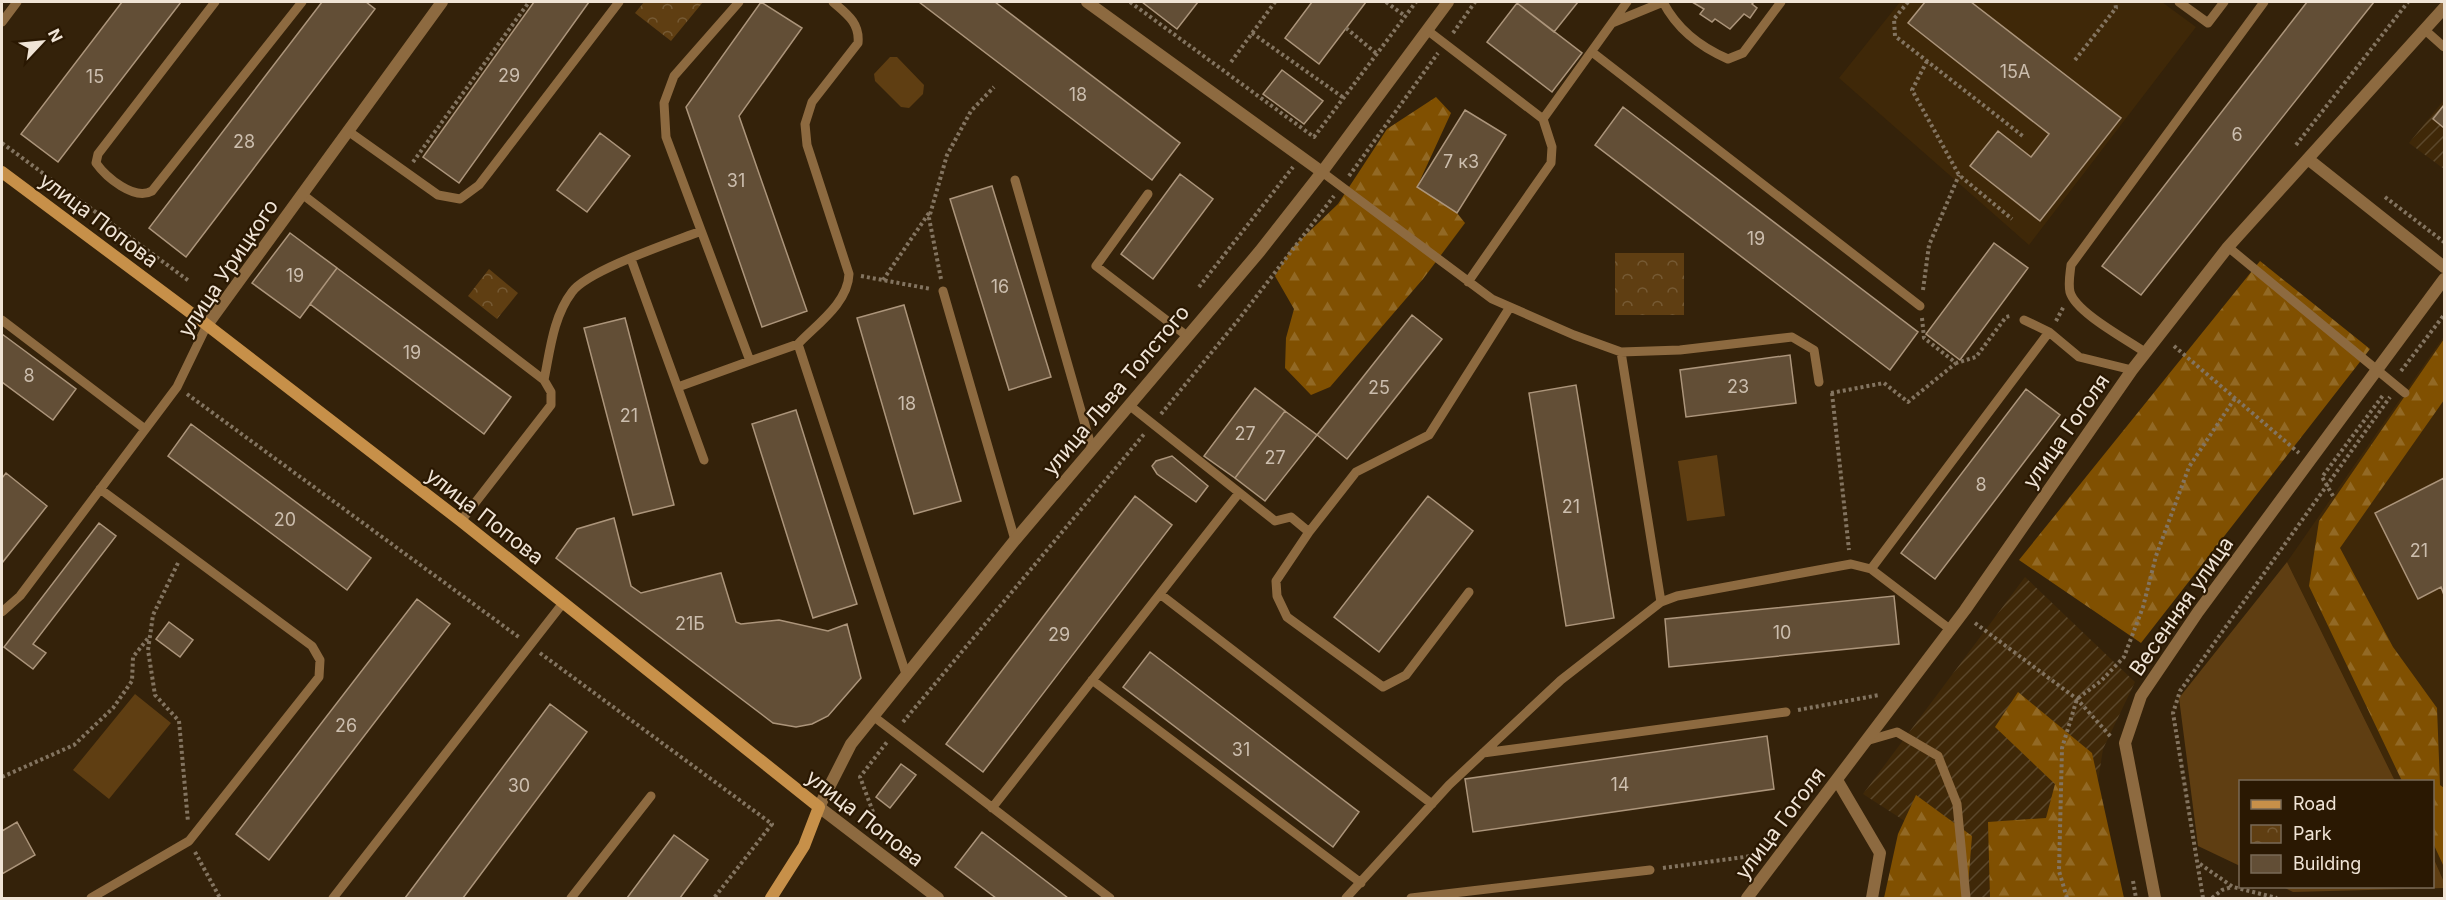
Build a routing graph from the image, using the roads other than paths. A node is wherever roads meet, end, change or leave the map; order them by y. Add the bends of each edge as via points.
1 (16, 2) edge
2 (215, 2) edge
3 (302, 2) edge
4 (442, 2) edge
5 (619, 2) edge
6 (739, 2) edge
7 (833, 2) edge
8 (1086, 2) edge
9 (1448, 2) edge
10 (1627, 2) edge
11 (1663, 2) edge
12 (1781, 2) edge
13 (2179, 2) edge
14 (2224, 2) edge
15 (2264, 2) edge
16 (2445, 8) edge
17 (2, 22) edge
18 (1612, 23) junction
19 (1427, 30) junction
20 (2425, 30) junction
21 (2445, 47) edge
22 (1592, 52) junction
23 (1543, 119) junction
24 (348, 130) junction
25 (2308, 159) junction
26 (2, 172) edge
27 (1322, 172) junction
28 (1015, 180) dead end
29 (302, 194) junction
30 (1148, 194) dead end
31 (701, 231) junction
32 (2228, 247) junction
33 (631, 259) junction
34 (2445, 267) edge
35 (2445, 279) edge
36 (1468, 282) junction
37 (943, 291) road end
38 (1920, 306) road end
39 (1510, 307) junction
40 (2, 320) edge
41 (2024, 320) road end
42 (207, 325) junction
43 (2049, 332) junction
44 (1188, 336) junction
45 (798, 344) junction
46 (1621, 352) junction
47 (2146, 353) junction
48 (750, 361) junction
49 (2132, 370) junction
50 (2376, 372) junction
51 (544, 380) junction
52 (1819, 382) road end
53 (678, 387) junction
54 (2401, 390) road end
55 (1129, 405) junction
56 (145, 429) junction
57 (1092, 449) junction
58 (704, 460) dead end
59 (100, 489) junction
60 (1239, 493) junction
61 (461, 521) junction
62 (1309, 532) junction
63 (1015, 540) junction
64 (1871, 569) junction
65 (1469, 592) dead end
66 (1160, 594) junction
67 (1661, 602) junction
68 (563, 603) junction
69 (2, 612) edge
70 (1951, 630) junction
71 (906, 674) junction
72 (1092, 680) junction
73 (1786, 712) road end
74 (873, 716) junction
75 (1866, 741) junction
76 (1483, 753) junction
77 (1837, 780) junction
78 (651, 796) dead end
79 (1432, 804) junction
80 (819, 807) junction
81 (992, 808) junction
82 (1650, 870) road end
83 (1361, 883) junction
84 (91, 898) edge
85 (333, 898) edge
86 (572, 898) edge
87 (771, 898) edge
88 (938, 898) edge
89 (1110, 898) edge
90 (1346, 898) edge
91 (1411, 898) edge
92 (1747, 898) edge
93 (1872, 898) edge
94 (1966, 898) edge
95 (2155, 898) edge

1 - 17 lane
2 - 3 lane via 98,154 96,162 101,170 136,194 152,191
4 - 24 street, улица Урицкого
5 - 24 lane via 479,185 460,199 438,195
6 - 31 lane via 674,76 664,103 666,137
7 - 45 lane via 854,21 860,31 858,43 812,102 805,124 807,145 849,274 848,287
8 - 27 street
9 - 19 street, улица Льва Толстого
10 - 18 lane
11 - 12 lane via 1672,20 1695,41 1728,59 1743,53
11 - 18 lane
13 - 14 lane via 2208,23
15 - 47 lane via 2072,265 2071,294 2078,306
16 - 20 street, улица Гоголя
18 - 22 lane
19 - 23 lane
19 - 27 street, улица Льва Толстого
20 - 21 lane
20 - 25 street, улица Гоголя
22 - 23 lane
22 - 38 lane
23 - 36 lane via 1552,147 1551,163
24 - 29 street, улица Урицкого
25 - 32 street, улица Гоголя
25 - 34 street
26 - 42 main road, улица Попова
27 - 36 lane
27 - 44 street, улица Льва Толстого
28 - 57 lane
29 - 42 street, улица Урицкого
29 - 51 lane
30 - 44 lane via 1096,266
31 - 33 lane
31 - 48 lane
32 - 47 street, улица Гоголя
32 - 50 lane
33 - 51 lane via 605,269 572,291 558,318
33 - 53 lane
35 - 50 street, Весенняя улица
36 - 39 lane
37 - 63 lane
39 - 46 lane
39 - 62 lane via 1429,435 1356,472
40 - 56 lane
41 - 43 lane
42 - 56 lane, улица Урицкого via 177,387
42 - 61 main road, улица Попова
43 - 49 lane via 2079,357
43 - 64 lane
44 - 55 street, улица Льва Толстого
45 - 48 lane
45 - 71 lane
46 - 52 lane via 1680,350 1792,337 1814,350
46 - 67 lane
47 - 49 street, улица Гоголя
48 - 53 lane
49 - 70 street, улица Гоголя
50 - 54 lane
50 - 95 street, Весенняя улица via 2198,612 2141,696 2125,744
51 - 61 lane via 551,392 551,405
53 - 58 lane
55 - 57 street, улица Льва Толстого
55 - 60 lane
56 - 59 lane, улица Урицкого
57 - 63 street, улица Льва Толстого
59 - 69 lane, улица Урицкого via 20,596
59 - 84 lane via 312,646 320,660 319,678 189,841
60 - 62 lane via 1275,521 1291,517
60 - 66 lane
61 - 68 main road, улица Попова
62 - 65 lane via 1276,581 1276,596 1287,617 1383,687 1406,675
63 - 71 street, улица Льва Толстого
64 - 67 lane via 1851,564
64 - 70 lane
66 - 72 lane
66 - 79 lane
67 - 76 lane via 1561,680
68 - 80 main road, улица Попова
68 - 85 lane
70 - 75 street, улица Гоголя
71 - 74 street, улица Льва Толстого
72 - 81 lane
72 - 83 lane
73 - 76 lane
74 - 80 street, улица Льва Толстого via 842,758
74 - 81 lane
75 - 77 street, улица Гоголя
75 - 94 lane via 1897,732 1938,756 1957,804
76 - 79 lane
77 - 92 street, улица Гоголя
77 - 93 street via 1880,853
78 - 86 lane
79 - 83 lane
80 - 87 main road via 804,846
80 - 88 street, улица Попова
81 - 89 lane
82 - 91 lane
83 - 90 lane

